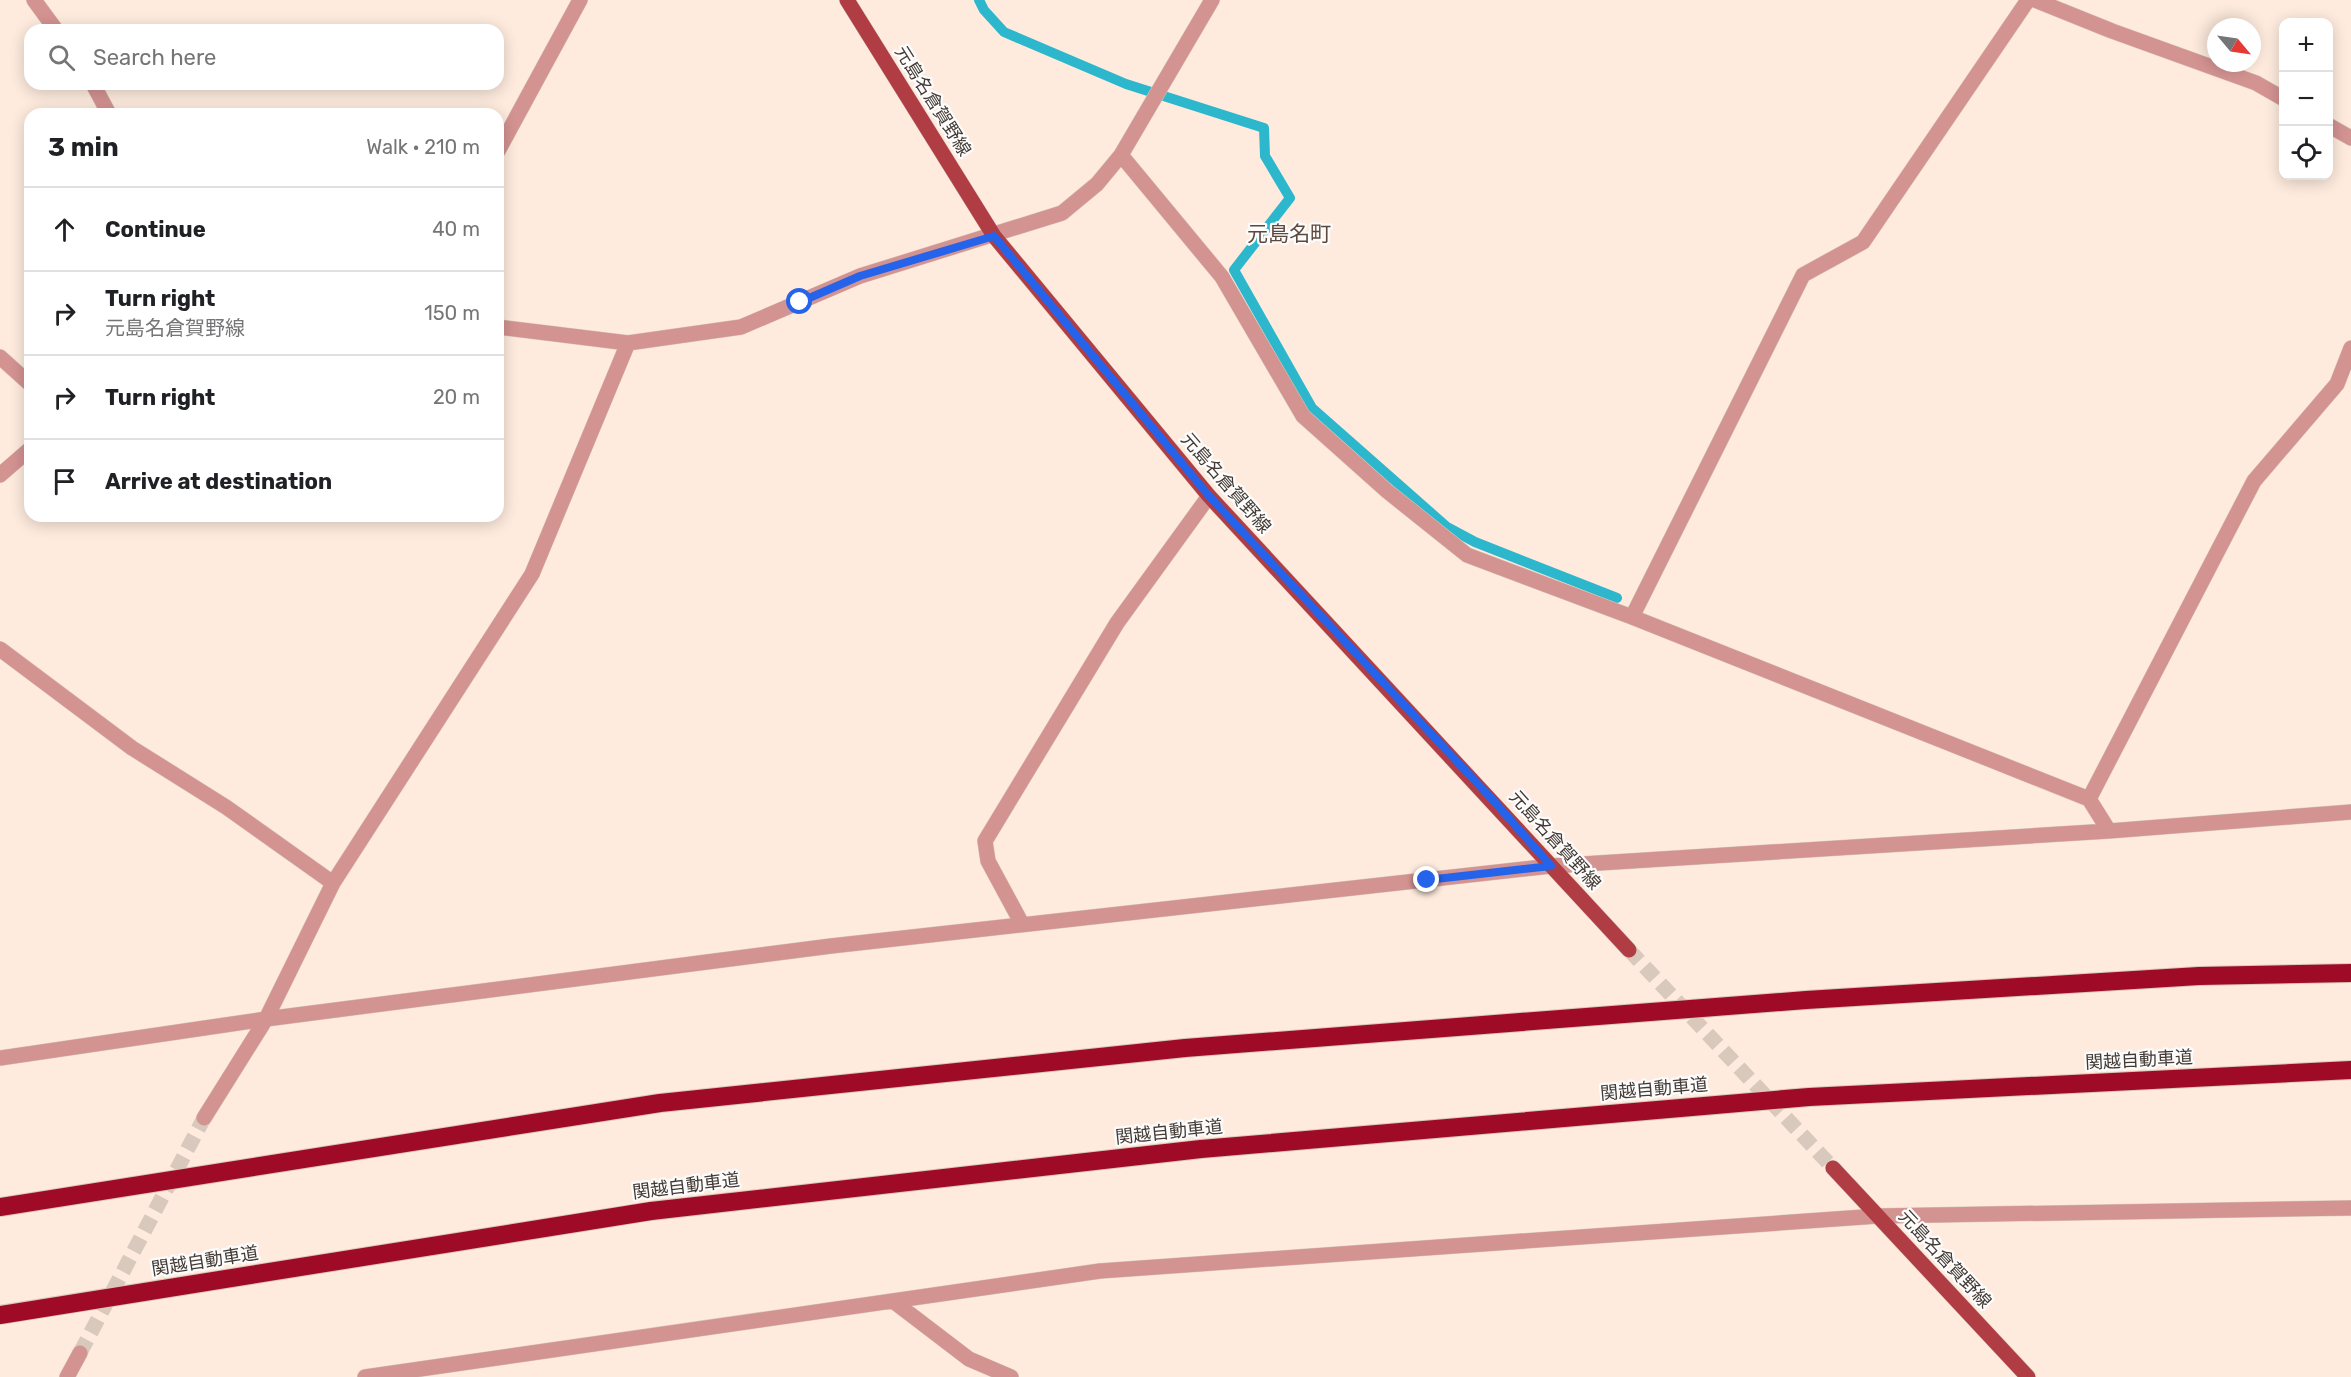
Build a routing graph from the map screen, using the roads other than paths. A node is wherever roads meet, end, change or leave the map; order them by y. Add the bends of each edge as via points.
1 (34, 0) edge
2 (580, 0) edge
3 (847, 0) edge
4 (1212, 0) edge
5 (2028, 0) edge
6 (2035, 0) edge
7 (52, 24) edge
8 (96, 90) edge
9 (2279, 97) edge
10 (107, 108) edge
11 (2330, 126) edge
12 (2351, 138) edge
13 (504, 140) edge
14 (1121, 155) junction
15 (994, 236) junction
16 (504, 328) edge
17 (628, 343) junction
18 (2351, 348) edge
19 (0, 357) edge
20 (2346, 375) edge
21 (24, 379) edge
22 (24, 454) edge
23 (0, 475) edge
24 (1209, 496) junction
25 (1632, 616) junction
26 (0, 650) edge
27 (2090, 799) junction
28 (2351, 812) edge
29 (2109, 831) junction
30 (1551, 866) junction
31 (333, 883) junction
32 (1022, 924) junction
33 (1629, 950) tunnel mouth
34 (2351, 973) edge
35 (266, 1019) junction
36 (0, 1058) edge
37 (2351, 1070) edge
38 (204, 1118) tunnel mouth
39 (1833, 1168) tunnel mouth
40 (0, 1207) edge
41 (2351, 1208) edge
42 (1878, 1216) junction
43 (893, 1301) junction
44 (0, 1315) edge
45 (80, 1353) tunnel mouth
46 (67, 1377) edge
47 (365, 1377) edge
48 (1011, 1377) edge
49 (2028, 1377) edge

1 - 7 street
2 - 13 street
3 - 15 main road, 元島名倉賀野線
4 - 14 street
5 - 25 street via 1863,242 1803,275
6 - 9 street via 2256,84
8 - 10 street
11 - 12 street
14 - 15 street via 1097,184 1062,213
14 - 25 street via 1222,277 1303,416 1467,555
15 - 17 street via 860,276 741,327
15 - 24 main road, 元島名倉賀野線
16 - 17 street
17 - 31 street via 532,574
18 - 20 street
19 - 21 street
20 - 27 street via 2254,481
22 - 23 street
24 - 30 main road, 元島名倉賀野線
24 - 32 street via 1117,623 985,842 988,861
25 - 27 street
26 - 31 street via 132,748 226,807
27 - 29 street
28 - 29 street
29 - 30 street
30 - 32 street
30 - 33 main road, 元島名倉賀野線
31 - 35 street
32 - 35 street
34 - 40 highway via 2199,976 1806,1000 1185,1048 660,1103
35 - 36 street
35 - 38 street
37 - 44 highway, 関越自動車道 via 1809,1096 1201,1149 651,1211
39 - 42 main road, 元島名倉賀野線
41 - 42 street
42 - 43 street via 1100,1271
42 - 49 main road, 元島名倉賀野線
43 - 47 street
43 - 48 street via 969,1359
45 - 46 street

